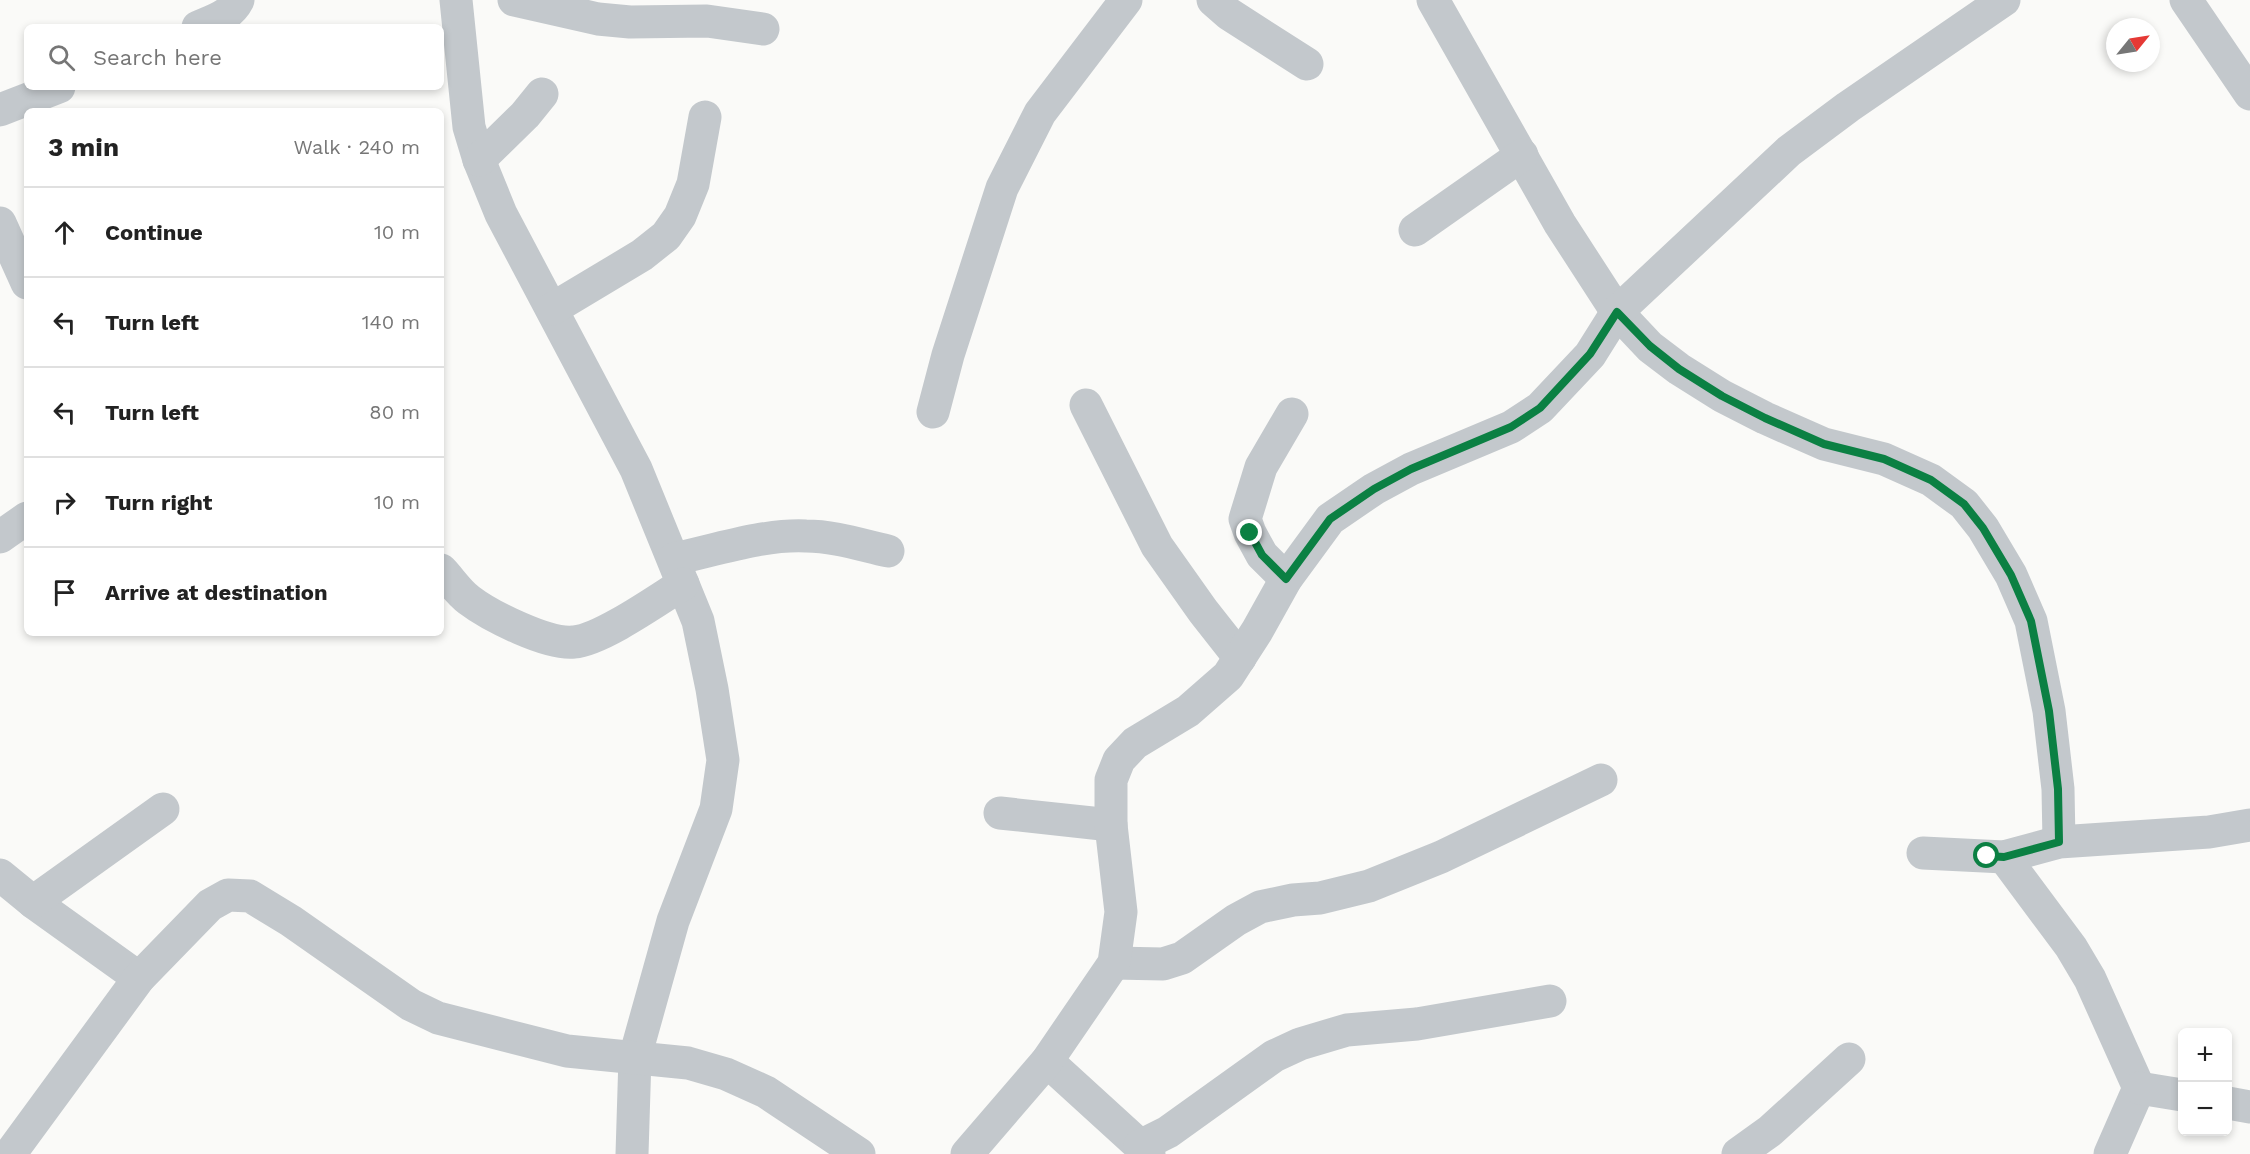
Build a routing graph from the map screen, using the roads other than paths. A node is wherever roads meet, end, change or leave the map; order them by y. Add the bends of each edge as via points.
1 (238, 0) edge
2 (456, 0) edge
3 (514, 0) edge
4 (1126, 0) edge
5 (1213, 0) edge
6 (1433, 0) edge
7 (2004, 0) edge
8 (2186, 0) edge
9 (205, 24) edge
10 (763, 29) dead end
11 (1308, 64) dead end
12 (50, 90) edge
13 (542, 94) dead end
14 (2250, 94) edge
15 (0, 110) edge
16 (705, 117) dead end
17 (1522, 155) junction
18 (479, 160) junction
19 (0, 223) edge
20 (1415, 230) dead end
21 (24, 276) edge
22 (552, 309) junction
23 (1617, 312) junction
24 (1086, 405) dead end
25 (933, 412) dead end
26 (1292, 414) dead end
27 (24, 520) edge
28 (0, 537) edge
29 (888, 551) dead end
30 (679, 571) junction
31 (444, 573) edge
32 (1286, 579) junction
33 (1240, 658) junction
34 (1601, 780) dead end
35 (163, 809) dead end
36 (1000, 813) dead end
37 (1111, 825) junction
38 (2250, 825) edge
39 (2059, 842) junction
40 (1923, 853) dead end
41 (2004, 857) junction
42 (0, 875) edge
43 (33, 902) junction
44 (1114, 963) junction
45 (139, 978) junction
46 (1550, 1001) dead end
47 (635, 1057) junction
48 (1849, 1059) dead end
49 (1047, 1061) junction
50 (2139, 1088) junction
51 (2178, 1094) edge
52 (2232, 1104) edge
53 (2250, 1107) edge
54 (1145, 1150) edge
55 (10, 1154) edge
56 (632, 1154) edge
57 (859, 1154) edge
58 (967, 1154) edge
59 (1738, 1154) edge
60 (2110, 1154) edge

1 - 9 street via 234,9
2 - 18 street via 469,128
3 - 10 street via 598,19 707,21
4 - 25 street via 1040,113 1002,188
5 - 11 street
6 - 17 street
7 - 23 street via 1789,151
8 - 14 street
12 - 15 street
13 - 18 street
16 - 22 street via 693,184 680,216 666,236 642,255
17 - 20 street
17 - 23 street via 1560,224
18 - 22 street via 501,214
19 - 21 street
22 - 30 street via 636,469
23 - 32 street via 1590,354 1540,408 1511,427 1374,489 1330,519
23 - 39 street via 1650,346 1722,396 1824,444 1884,459 1931,480 1964,504 2011,575 2031,621 2049,711 2058,789
24 - 33 street via 1157,546
26 - 32 street via 1261,467 1245,519 1262,555
27 - 28 street
29 - 30 street via 805,535 762,540
30 - 31 street via 604,631 575,642 552,640 497,618 467,599
30 - 47 street via 698,621 723,760 716,809 673,921
32 - 33 street
33 - 37 street via 1228,676 1188,711 1135,743 1119,760 1111,780
34 - 44 street via 1442,857 1368,886 1260,907 1182,958 1163,964
35 - 43 street
36 - 37 street
37 - 44 street via 1121,912
38 - 39 street via 2209,832
39 - 41 street
40 - 41 street
41 - 50 street via 2090,979
42 - 43 street
43 - 45 street
44 - 49 street
45 - 47 street via 210,905 228,895 249,896 411,1005 438,1018 567,1051
45 - 55 street
46 - 54 street via 1417,1024 1347,1030 1300,1044 1274,1056
47 - 56 street
47 - 57 street via 688,1063 726,1074 766,1092
48 - 59 street via 1770,1131
49 - 54 street
49 - 58 street
50 - 51 street
50 - 60 street
52 - 53 street

